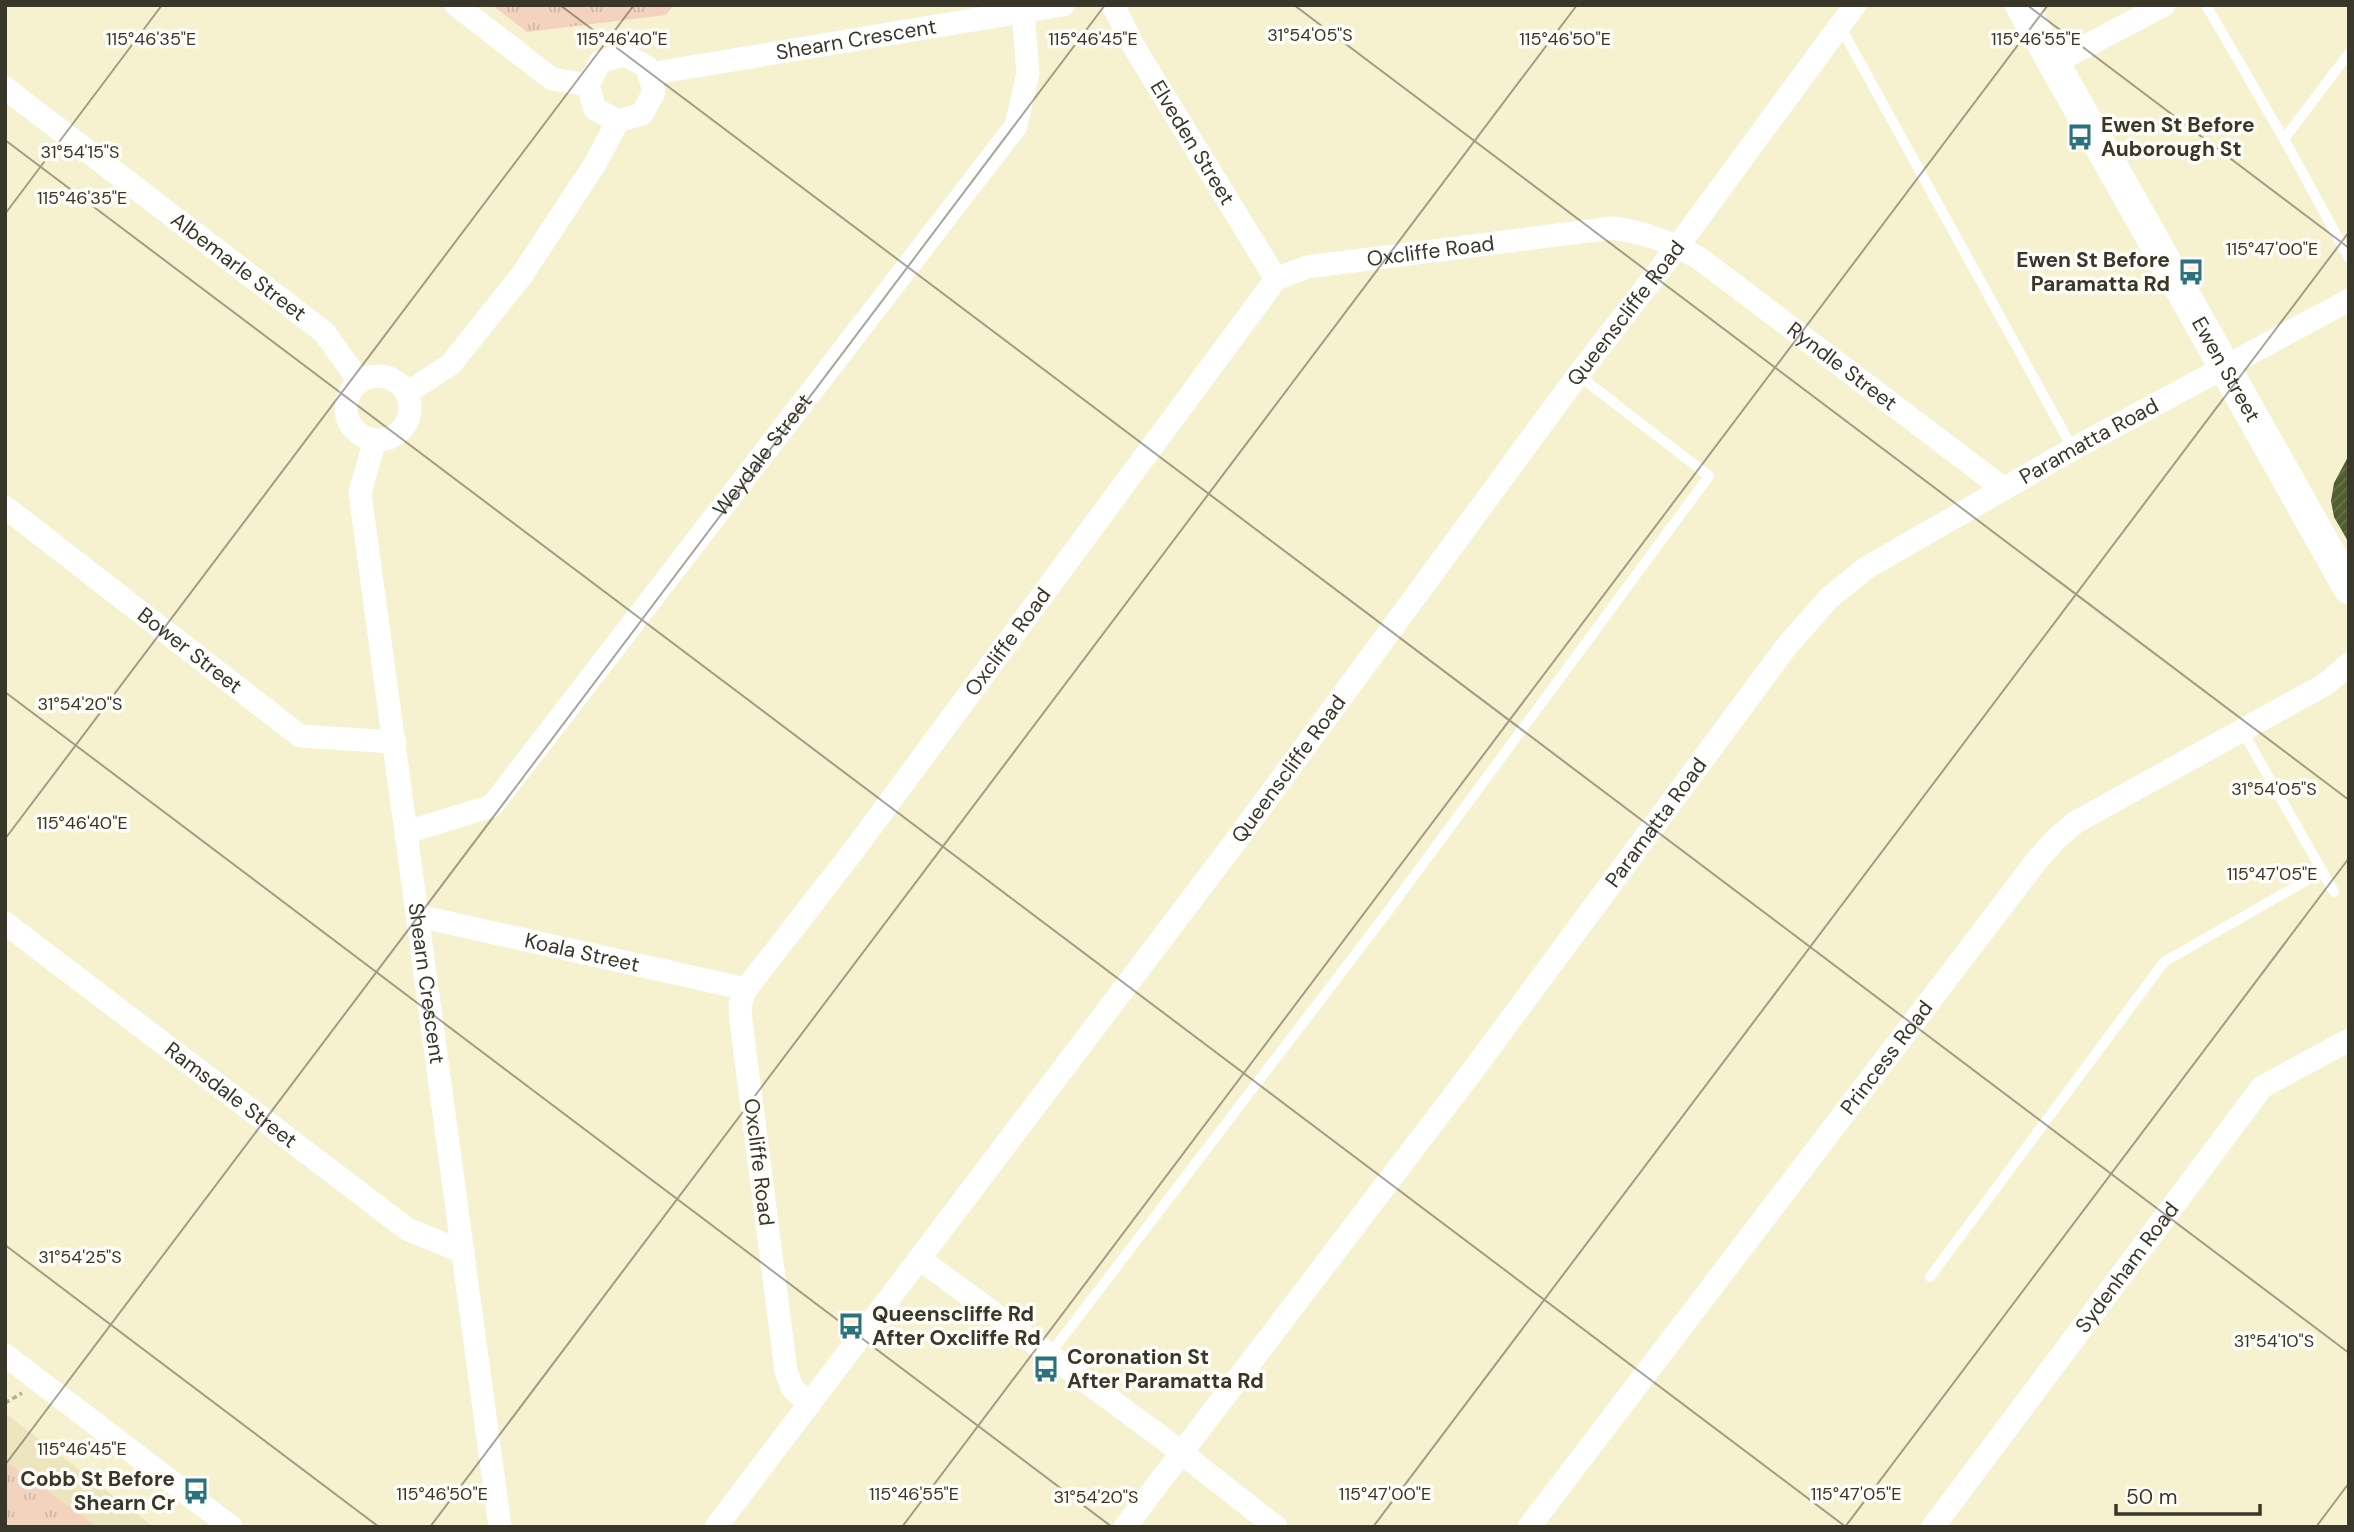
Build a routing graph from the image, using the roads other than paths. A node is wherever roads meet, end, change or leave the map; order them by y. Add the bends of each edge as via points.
1 (456, 5) edge
2 (1063, 5) edge
3 (1113, 5) edge
4 (1855, 5) edge
5 (2021, 5) edge
6 (2164, 5) edge
7 (2206, 5) edge
8 (1023, 12) junction
9 (1840, 26) junction
10 (2349, 53) edge
11 (2054, 63) junction
12 (649, 74) junction
13 (588, 85) junction
14 (5, 88) edge
15 (618, 121) junction
16 (2284, 139) junction
17 (1678, 246) junction
18 (2349, 258) edge
19 (1276, 279) junction
20 (2349, 300) edge
21 (2225, 367) junction
22 (1578, 375) junction
23 (359, 381) junction
24 (407, 393) junction
25 (375, 440) junction
26 (2073, 449) junction
27 (2004, 489) junction
28 (5, 507) edge
29 (2349, 588) edge
30 (2349, 664) edge
31 (2338, 682) edge
32 (2242, 730) junction
33 (395, 742) junction
34 (407, 832) junction
35 (2323, 871) junction
36 (2334, 892) dead end
37 (418, 916) junction
38 (5, 923) edge
39 (746, 989) junction
40 (2349, 1040) edge
41 (463, 1252) junction
42 (920, 1259) junction
43 (1930, 1277) dead end
44 (1050, 1354) junction
45 (5, 1355) edge
46 (5, 1374) edge
47 (810, 1404) junction
48 (1181, 1452) junction
49 (208, 1527) edge
50 (231, 1527) edge
51 (500, 1527) edge
52 (716, 1527) edge
53 (1125, 1527) edge
54 (1276, 1527) edge
55 (1529, 1527) edge
56 (1933, 1527) edge

1 - 13 street via 552,79
2 - 8 street, Shearn Crescent
3 - 19 street, Elveden Street
4 - 9 street, Queenscliffe Road
5 - 11 main road, Ewen Street
6 - 11 street
7 - 16 lane
8 - 12 street, Shearn Crescent
8 - 34 street, Weydale Street via 1028,73 1016,126 492,806
9 - 17 street, Queenscliffe Road
9 - 26 lane
10 - 16 lane
11 - 21 main road, Ewen Street
12 - 13 street via 647,67 625,55 600,62
12 - 15 street via 654,92 642,114
13 - 15 street via 595,109
14 - 23 street, Albemarle Street via 324,332
15 - 24 street via 522,275 450,364
16 - 18 lane
17 - 19 street, Oxcliffe Road via 1638,231 1612,228 1307,267
17 - 22 street, Queenscliffe Road
17 - 27 street, Ryndle Street
19 - 39 street, Oxcliffe Road
20 - 21 street, Paramatta Road
21 - 26 street, Paramatta Road
21 - 29 main road, Ewen Street
22 - 42 street, Queenscliffe Road via 1243,831
22 - 44 lane via 1709,476 1375,929
23 - 24 street via 374,375 389,377
23 - 25 street via 345,408 358,434
24 - 25 street via 410,416 403,428 391,438
25 - 33 street, Shearn Crescent via 360,494
26 - 27 street, Paramatta Road
27 - 48 street, Paramatta Road via 1866,568 1812,616
28 - 33 street, Bower Street via 300,736
30 - 31 street, Princess Road
31 - 32 street, Princess Road
32 - 35 lane
32 - 55 street, Princess Road via 2076,822 2038,859
33 - 34 street, Shearn Crescent
34 - 37 street, Shearn Crescent
35 - 36 lane
35 - 43 lane via 2164,962
37 - 39 street, Koala Street
37 - 41 street, Shearn Crescent
38 - 41 street, Ramsdale Street via 407,1229
39 - 47 street, Oxcliffe Road via 740,1004 741,1021 786,1371 792,1388
40 - 56 street, Sydenham Road via 2262,1087
41 - 51 street, Shearn Crescent
42 - 44 street
42 - 47 street, Queenscliffe Road
44 - 48 street
45 - 50 street
46 - 49 street
47 - 52 street, Queenscliffe Road
48 - 53 street, Paramatta Road
48 - 54 street

